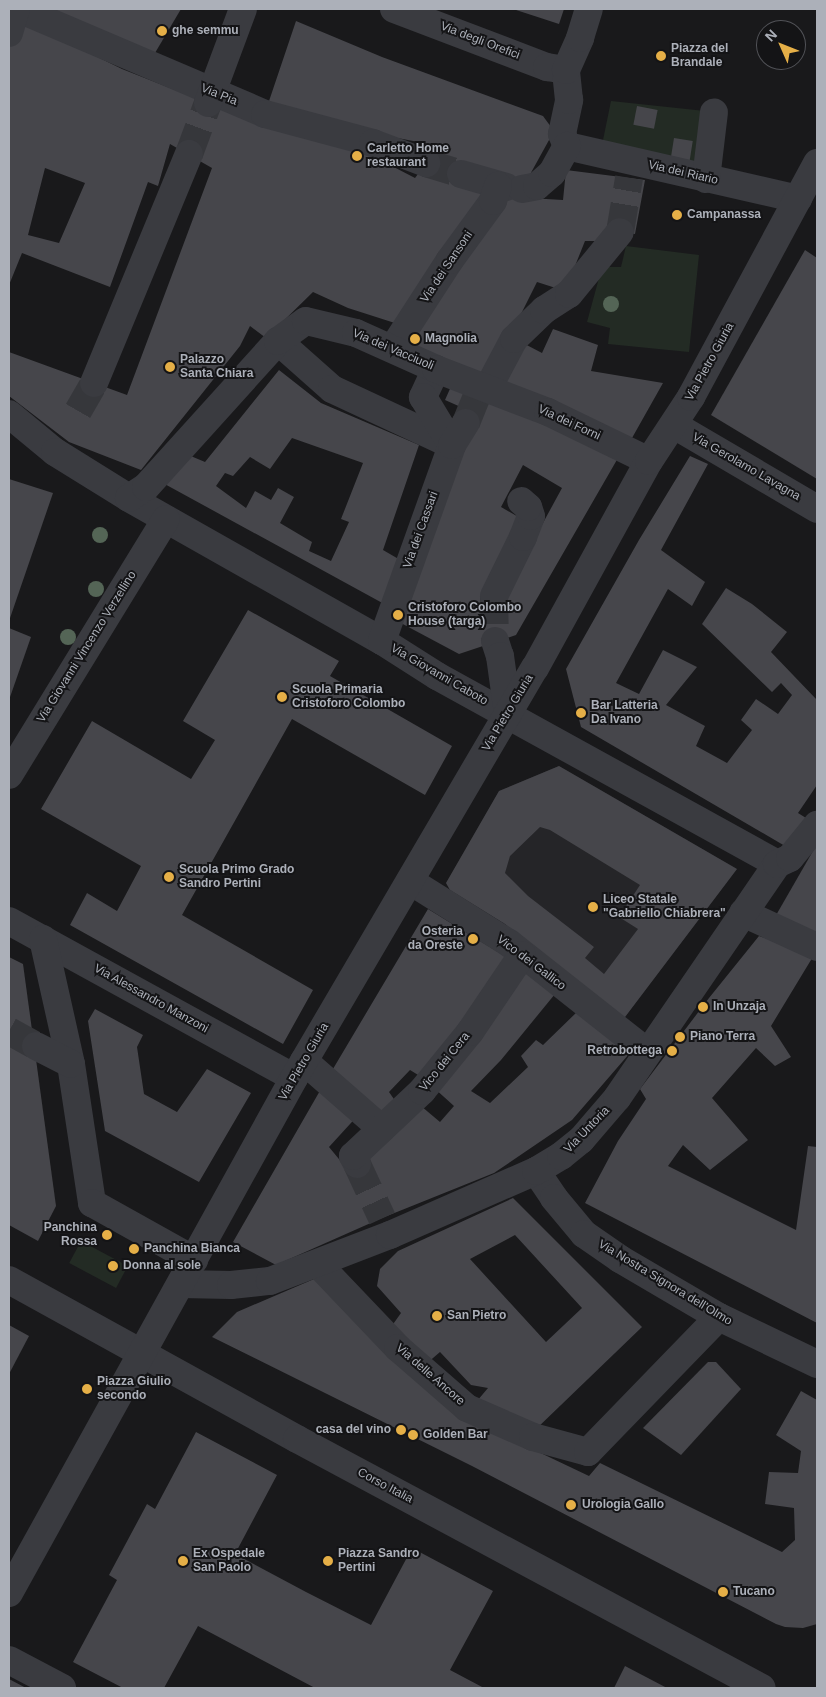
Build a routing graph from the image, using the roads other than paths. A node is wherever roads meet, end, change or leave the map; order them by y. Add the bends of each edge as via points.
1 (18, 9) edge
2 (243, 9) edge
3 (394, 9) edge
4 (589, 9) edge
5 (9, 33) edge
6 (566, 70) junction
7 (210, 98) junction
8 (714, 112) dead end
9 (567, 146) junction
10 (189, 154) tunnel mouth
11 (426, 162) tunnel mouth
12 (817, 163) edge
13 (460, 174) tunnel mouth
14 (706, 179) junction
15 (508, 188) junction
16 (798, 199) junction
17 (620, 232) tunnel mouth
18 (278, 341) junction
19 (393, 348) junction
20 (436, 369) junction
21 (94, 383) tunnel mouth
22 (484, 390) junction
23 (423, 397) junction
24 (369, 406) junction
25 (9, 414) edge
26 (466, 423) tunnel mouth
27 (674, 426) junction
28 (452, 445) junction
29 (649, 461) junction
30 (129, 498) junction
31 (522, 501) dead end
32 (817, 509) edge
33 (166, 520) junction
34 (494, 596) tunnel mouth
35 (382, 641) junction
36 (495, 642) tunnel mouth
37 (508, 714) junction
38 (9, 775) edge
39 (817, 825) edge
40 (777, 864) junction
41 (410, 882) junction
42 (743, 913) junction
43 (9, 921) edge
44 (43, 939) junction
45 (817, 947) edge
46 (522, 955) junction
47 (36, 1046) tunnel mouth
48 (647, 1052) junction
49 (71, 1064) junction
50 (299, 1070) junction
51 (382, 1129) junction
52 (355, 1160) dead end
53 (536, 1171) junction
54 (194, 1260) junction
55 (318, 1264) junction
56 (9, 1280) edge
57 (181, 1284) junction
58 (718, 1317) junction
59 (143, 1354) junction
60 (817, 1364) edge
61 (9, 1592) edge
62 (9, 1660) edge
63 (62, 1688) edge
64 (762, 1688) edge

1 - 5 street
1 - 7 street, Via Pia
2 - 7 street
3 - 6 street, Via degli Orefici via 547,67
4 - 6 street
6 - 9 street via 569,100 562,134
7 - 11 street, Via Pia via 373,143
8 - 14 street
9 - 14 street, Via dei Riario via 630,170
9 - 15 street via 552,173 537,186
10 - 21 street
12 - 16 street, Via Pietro Giuria
13 - 15 street
14 - 16 street, Via dei Riario
15 - 19 street, Via dei Sansoni via 493,200
16 - 27 street, Via Pietro Giuria
17 - 22 street via 569,294 544,310 514,339
18 - 19 street, Via dei Vacciuoli via 306,321 356,332
18 - 24 street via 332,388
18 - 30 street, Via dei Vacciuoli via 146,487
19 - 20 street, Via dei Vacciuoli
20 - 22 street, Via dei Vacciuoli
20 - 23 street
22 - 29 street, Via dei Forni via 548,412
23 - 24 street
23 - 28 street
24 - 28 street
25 - 30 street, Via Giovanni Caboto via 55,452
26 - 28 street, Via dei Cassari
27 - 29 street, Via Pietro Giuria
27 - 32 street, Via Gerolamo Lavagna
28 - 35 street, Via dei Cassari
29 - 37 street, Via Pietro Giuria
30 - 33 street, Via Giovanni Caboto
31 - 34 street via 531,516
33 - 35 street, Via Giovanni Caboto
33 - 38 street, Via Giovanni Vincenzo Verzellino
35 - 37 street, Via Giovanni Caboto via 437,676
36 - 37 street
37 - 40 street, Via Giovanni Caboto
37 - 41 street, Via Pietro Giuria
39 - 40 street, Via Untoria via 790,858
40 - 42 street, Via Untoria
41 - 46 street, Vico dei Gallico via 509,943
41 - 50 street, Via Pietro Giuria
42 - 45 street
42 - 48 street, Via Untoria
43 - 44 street, Via Alessandro Manzoni
44 - 49 street
44 - 50 street, Via Alessandro Manzoni
46 - 48 street, Vico dei Gallico
46 - 51 street, Vico dei Cera via 470,1032 422,1091
47 - 49 street
48 - 53 street, Via Untoria via 601,1119 561,1156
49 - 54 street via 92,1203
50 - 51 street, Via Alessandro Manzoni
50 - 54 street, Via Pietro Giuria
51 - 52 street, Vico dei Cera
53 - 55 street, Via Untoria via 386,1226
53 - 58 street, Via Nostra Signora dell'Olmo via 584,1234
54 - 57 street
55 - 57 street, Via Untoria via 270,1282
55 - 58 street, Via delle Ancore via 398,1348 468,1408 533,1437 588,1452
56 - 59 street, Corso Italia
57 - 59 street
58 - 60 street, Via Nostra Signora dell'Olmo
59 - 61 street
59 - 64 street, Corso Italia
62 - 63 street

